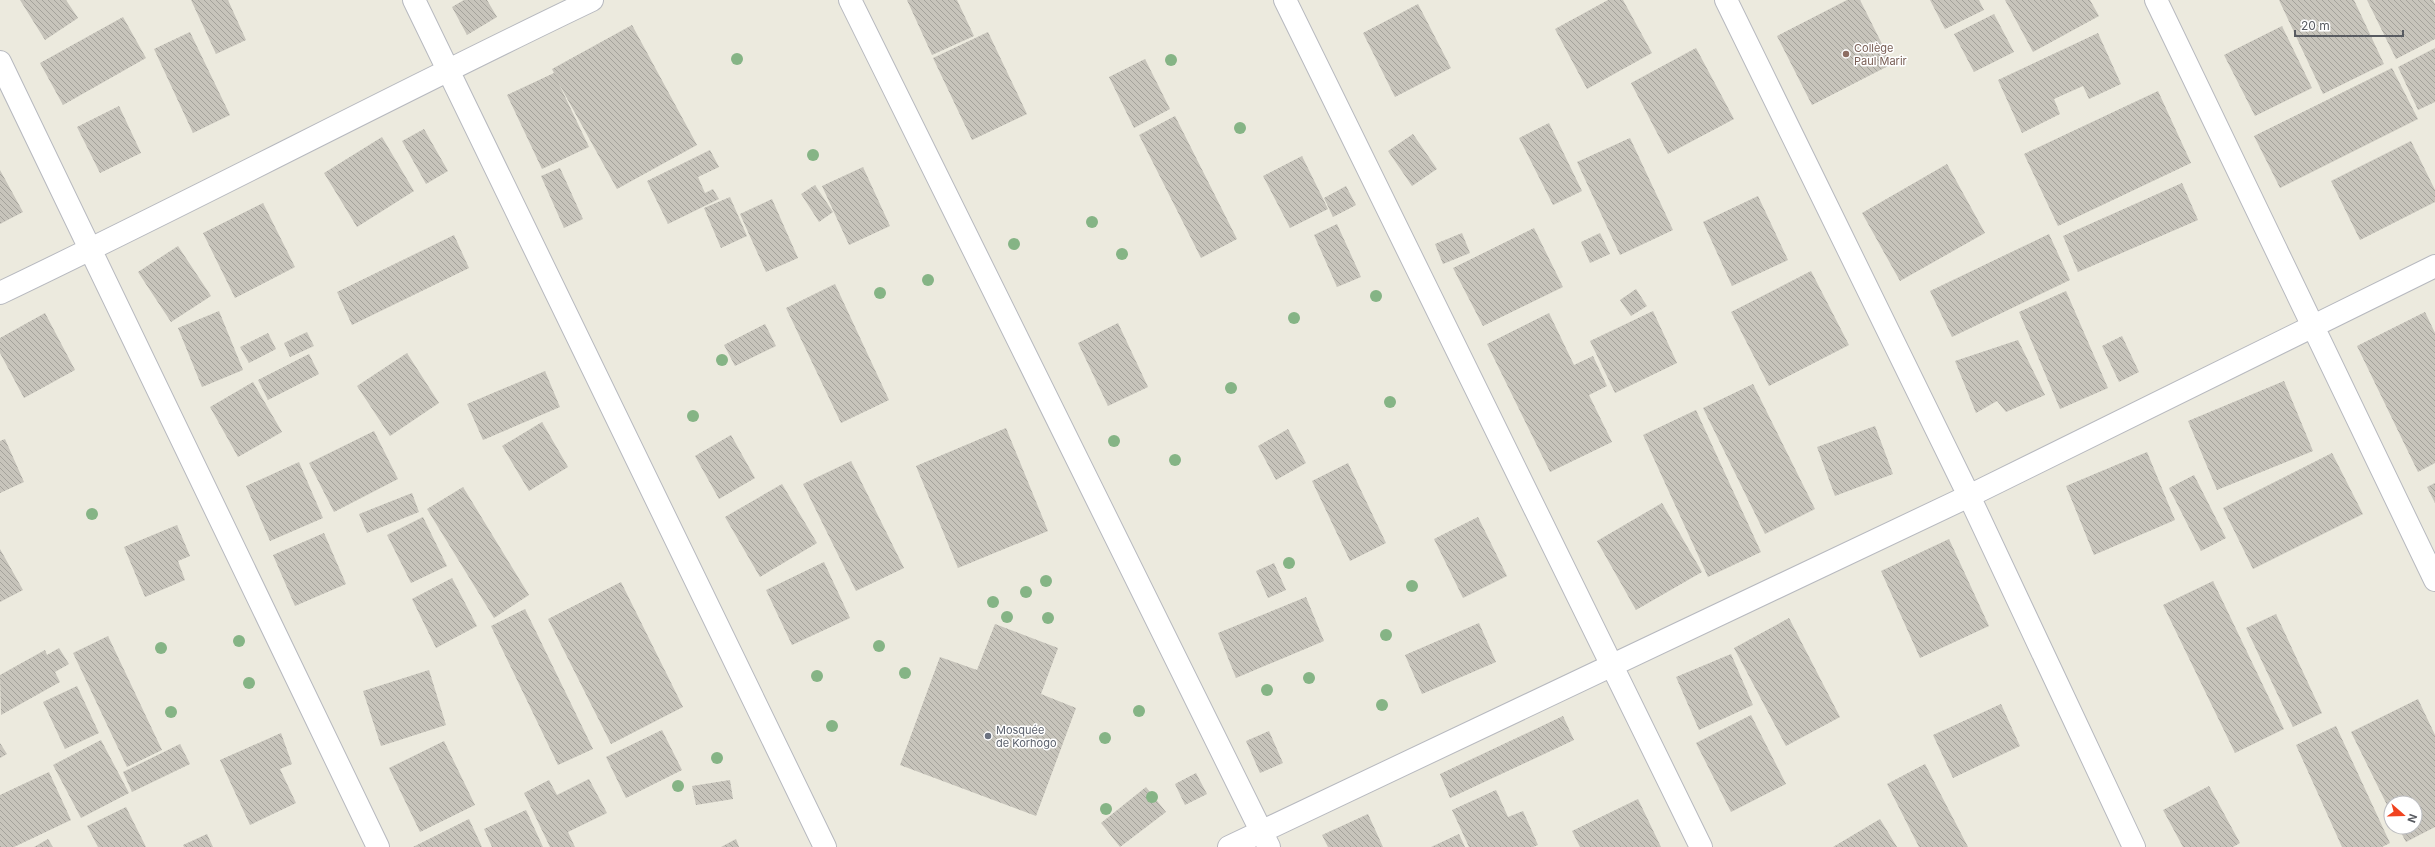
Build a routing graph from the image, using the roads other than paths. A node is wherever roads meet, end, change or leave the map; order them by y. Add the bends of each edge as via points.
1 (414, 0) edge
2 (592, 0) edge
3 (850, 0) edge
4 (1286, 0) edge
5 (1726, 0) edge
6 (2156, 0) edge
7 (0, 62) edge
8 (447, 69) junction
9 (91, 250) junction
10 (2435, 266) edge
11 (0, 293) edge
12 (2312, 325) junction
13 (1969, 496) junction
14 (2435, 580) edge
15 (1612, 664) junction
16 (1265, 839) edge
17 (378, 847) edge
18 (824, 847) edge
19 (1229, 847) edge
20 (1701, 847) edge
21 (2134, 847) edge

1 - 8 street
2 - 8 street
3 - 16 street
4 - 15 street
5 - 13 street
6 - 12 street
7 - 9 street
8 - 9 street
8 - 18 street
9 - 11 street
9 - 17 street
10 - 12 street
12 - 13 street
12 - 14 street
13 - 15 street
13 - 21 street
15 - 16 street
15 - 20 street
16 - 19 street

